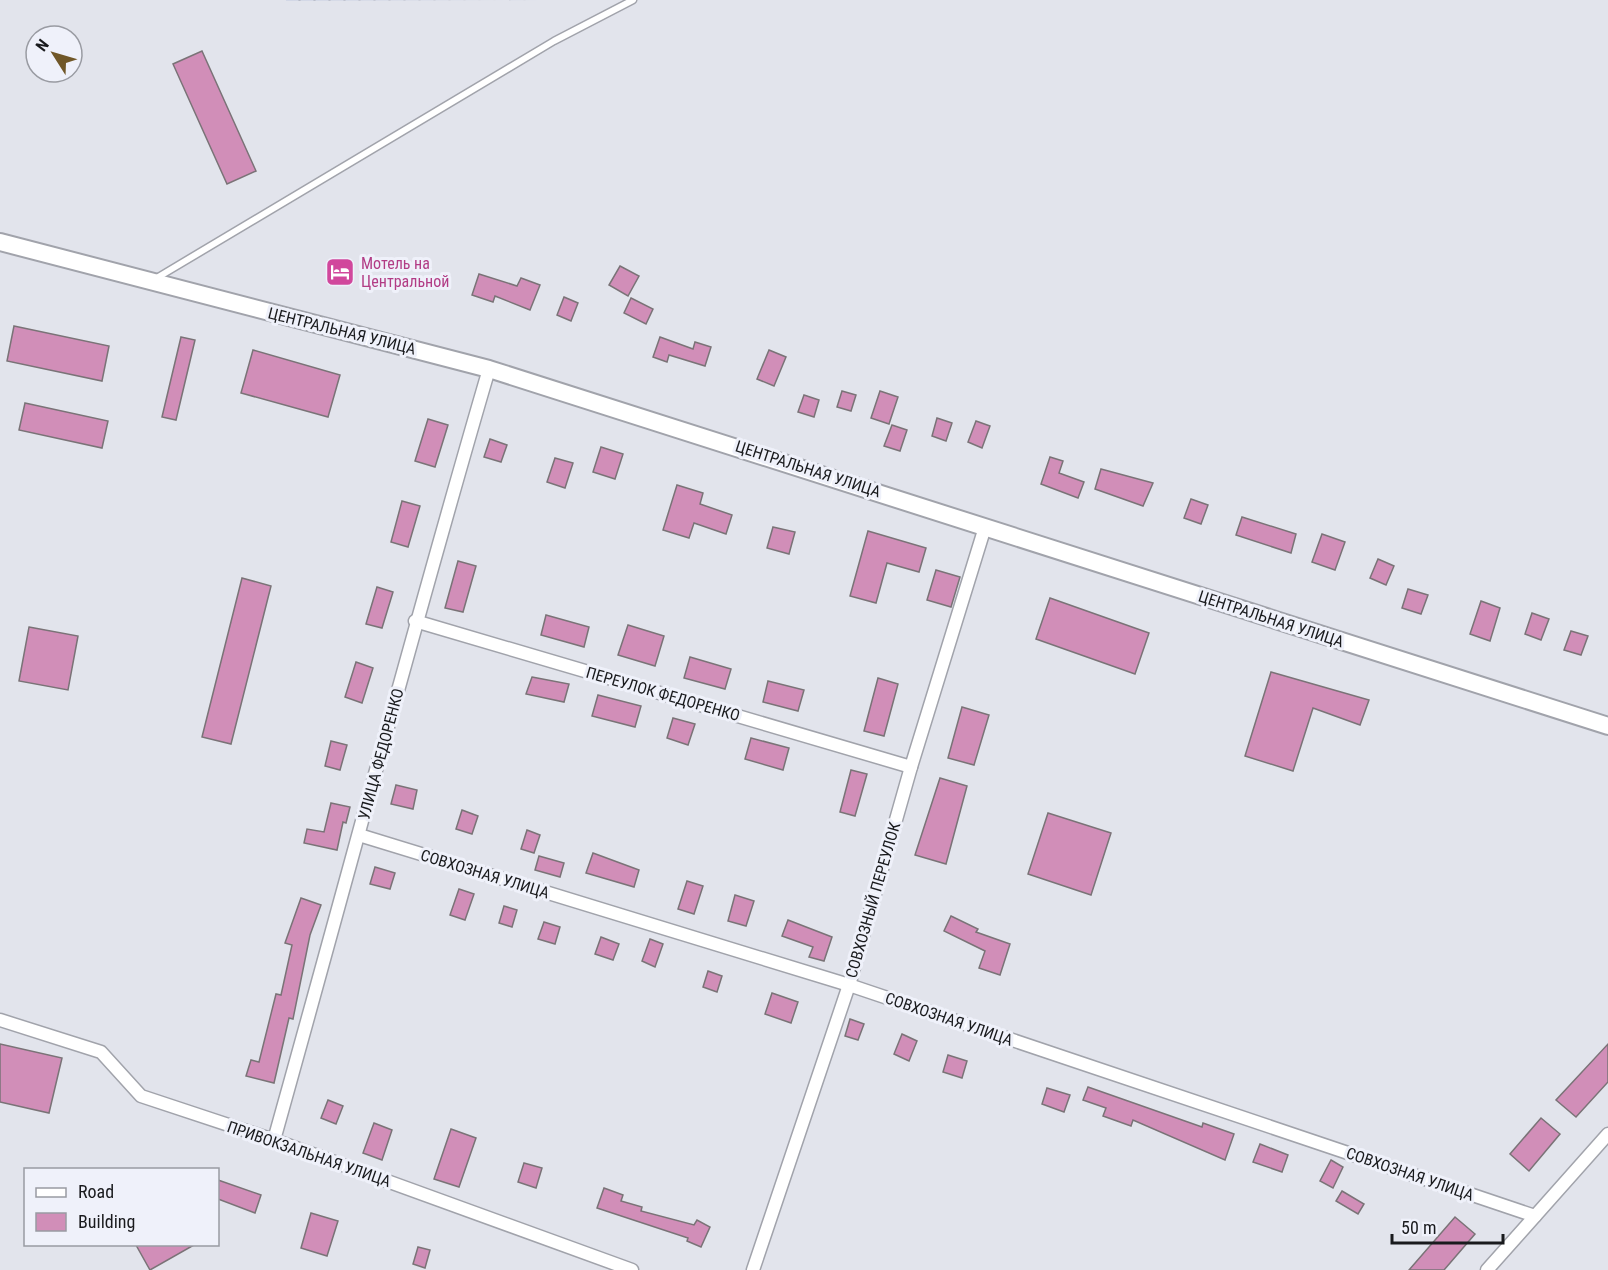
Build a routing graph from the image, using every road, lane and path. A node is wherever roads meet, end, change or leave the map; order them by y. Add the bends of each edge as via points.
1 (633, 0) edge
2 (0, 242) edge
3 (149, 282) junction
4 (489, 369) junction
5 (984, 527) junction
6 (415, 621) junction
7 (1608, 726) edge
8 (911, 767) junction
9 (359, 835) junction
10 (849, 985) junction
11 (0, 1020) edge
12 (1608, 1134) edge
13 (274, 1140) junction
14 (1535, 1216) junction
15 (632, 1270) edge
16 (753, 1270) edge
17 (1487, 1270) edge

1 - 3 lane via 554,41
2 - 3 street, ЦЕНТРАЛЬНАЯ УЛИЦА
3 - 4 street, ЦЕНТРАЛЬНАЯ УЛИЦА
4 - 5 street, ЦЕНТРАЛЬНАЯ УЛИЦА
4 - 6 street, УЛИЦА ФЕДОРЕНКО
5 - 7 street, ЦЕНТРАЛЬНАЯ УЛИЦА
5 - 8 street, СОВХОЗНЫЙ ПЕРЕУЛОК
6 - 8 street, ПЕРЕУЛОК ФЕДОРЕНКО
6 - 9 street, УЛИЦА ФЕДОРЕНКО
8 - 10 street, СОВХОЗНЫЙ ПЕРЕУЛОК
9 - 10 street, СОВХОЗНАЯ УЛИЦА
9 - 13 street, УЛИЦА ФЕДОРЕНКО
10 - 14 street, СОВХОЗНАЯ УЛИЦА
10 - 16 street, СОВХОЗНЫЙ ПЕРЕУЛОК
11 - 13 street, ПРИВОКЗАЛЬНАЯ УЛИЦА via 101,1052 141,1096
12 - 14 street
13 - 15 street, ПРИВОКЗАЛЬНАЯ УЛИЦА
14 - 17 street

